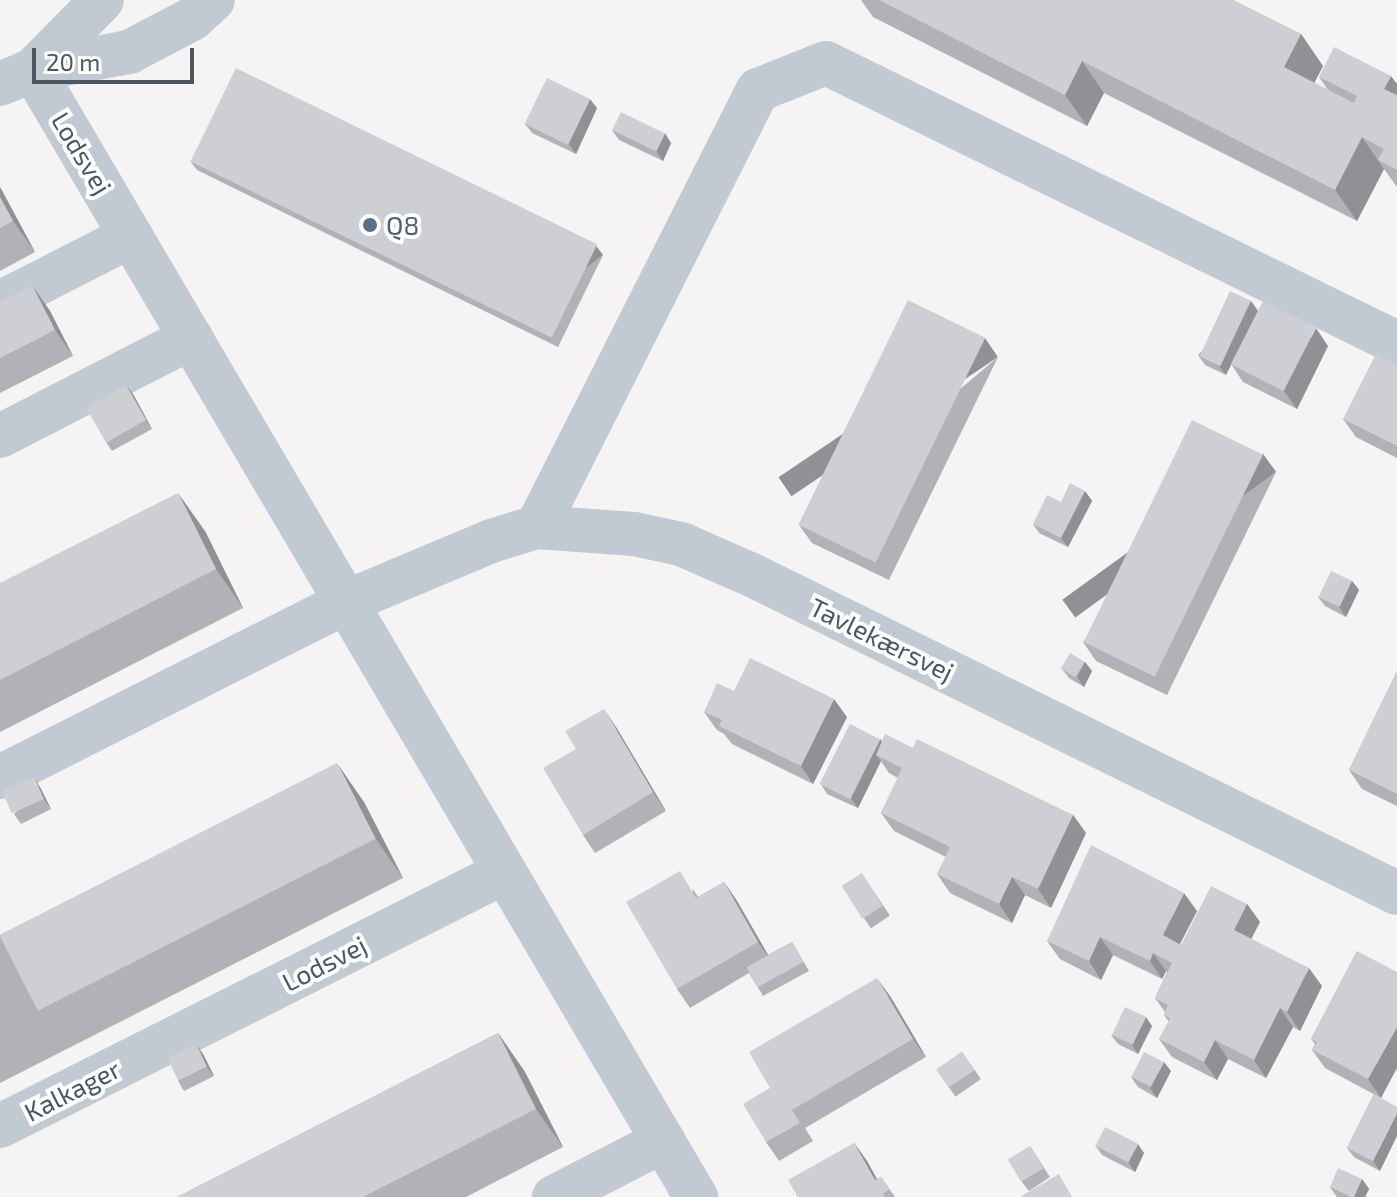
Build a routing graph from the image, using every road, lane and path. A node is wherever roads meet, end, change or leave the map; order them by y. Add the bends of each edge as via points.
1 (102, 0) edge
2 (213, 0) edge
3 (16, 77) edge
4 (131, 236) junction
5 (0, 303) edge
6 (191, 338) junction
7 (1397, 343) edge
8 (0, 436) edge
9 (537, 527) junction
10 (346, 602) junction
11 (0, 777) edge
12 (505, 872) junction
13 (1397, 893) edge
14 (143, 1054) joint
15 (0, 1126) edge
16 (663, 1141) junction
17 (554, 1197) edge
18 (696, 1197) edge

1 - 3 street
2 - 3 street via 192,19 129,52
3 - 4 street, Lodsvej
4 - 5 street
4 - 6 street, Lodsvej
6 - 8 street
6 - 10 street, Lodsvej
7 - 9 street via 826,63 758,90
9 - 10 street, Tavlekærsvej
9 - 13 street, Tavlekærsvej via 634,534 681,544
10 - 11 street
10 - 12 street, Lodsvej
12 - 14 street, Lodsvej
12 - 16 street, Lodsvej
14 - 15 street, Kalkager
16 - 17 street
16 - 18 street, Lodsvej

